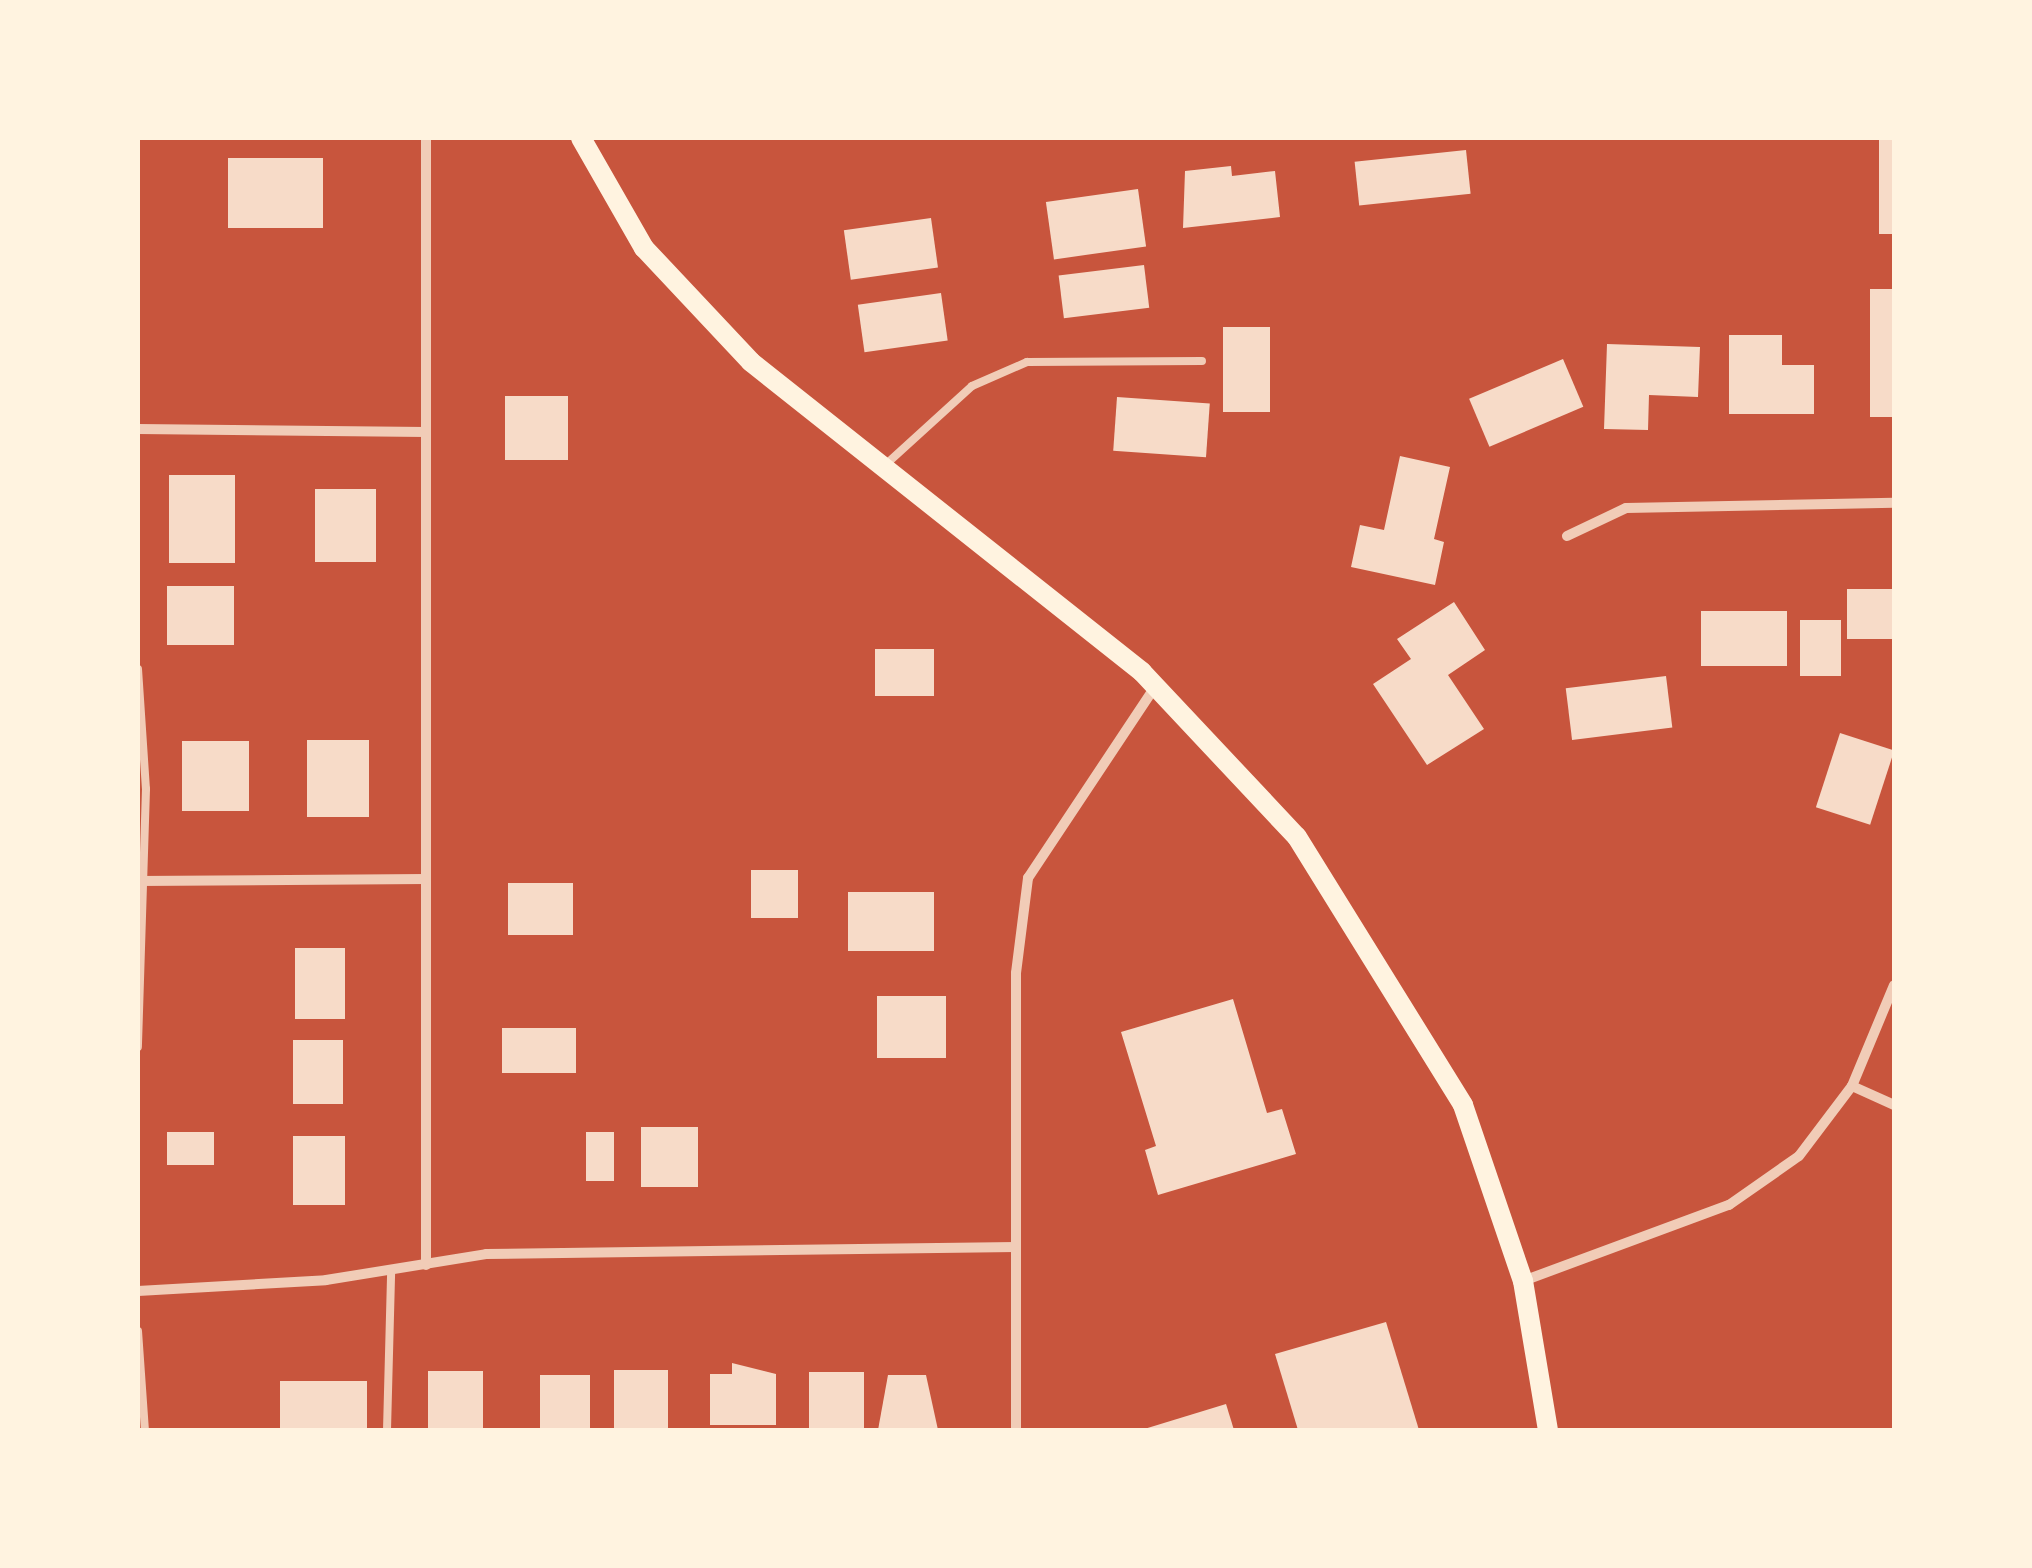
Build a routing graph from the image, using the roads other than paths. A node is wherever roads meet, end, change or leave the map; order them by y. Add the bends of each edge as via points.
1 (426, 138) edge
2 (581, 138) edge
3 (1202, 361) dead end
4 (138, 429) edge
5 (426, 432) junction
6 (880, 470) junction
7 (1894, 503) edge
8 (1567, 536) dead end
9 (138, 670) edge
10 (1155, 687) junction
11 (426, 880) junction
12 (138, 881) edge
13 (1894, 985) edge
14 (138, 1048) edge
15 (1852, 1086) junction
16 (1894, 1105) edge
17 (1016, 1247) junction
18 (426, 1265) junction
19 (391, 1272) junction
20 (1523, 1280) junction
21 (138, 1291) edge
22 (138, 1331) edge
23 (145, 1430) edge
24 (388, 1430) edge
25 (1016, 1430) edge
26 (1548, 1430) edge

1 - 5 street
2 - 6 main road via 644,248 802,410
3 - 6 lane via 1027,362 972,386
4 - 5 street
5 - 11 street
6 - 10 main road
7 - 8 street via 1626,508
9 - 12 lane via 146,790
10 - 17 street via 1028,878 1016,974
10 - 20 main road via 1297,837 1396,986 1463,1105
11 - 12 street
11 - 18 street
12 - 14 lane
13 - 15 street
15 - 16 street
15 - 20 street via 1799,1156 1729,1206
17 - 18 street via 629,1249
17 - 25 street
18 - 19 street
19 - 21 street
19 - 24 lane
20 - 26 main road
22 - 23 lane

